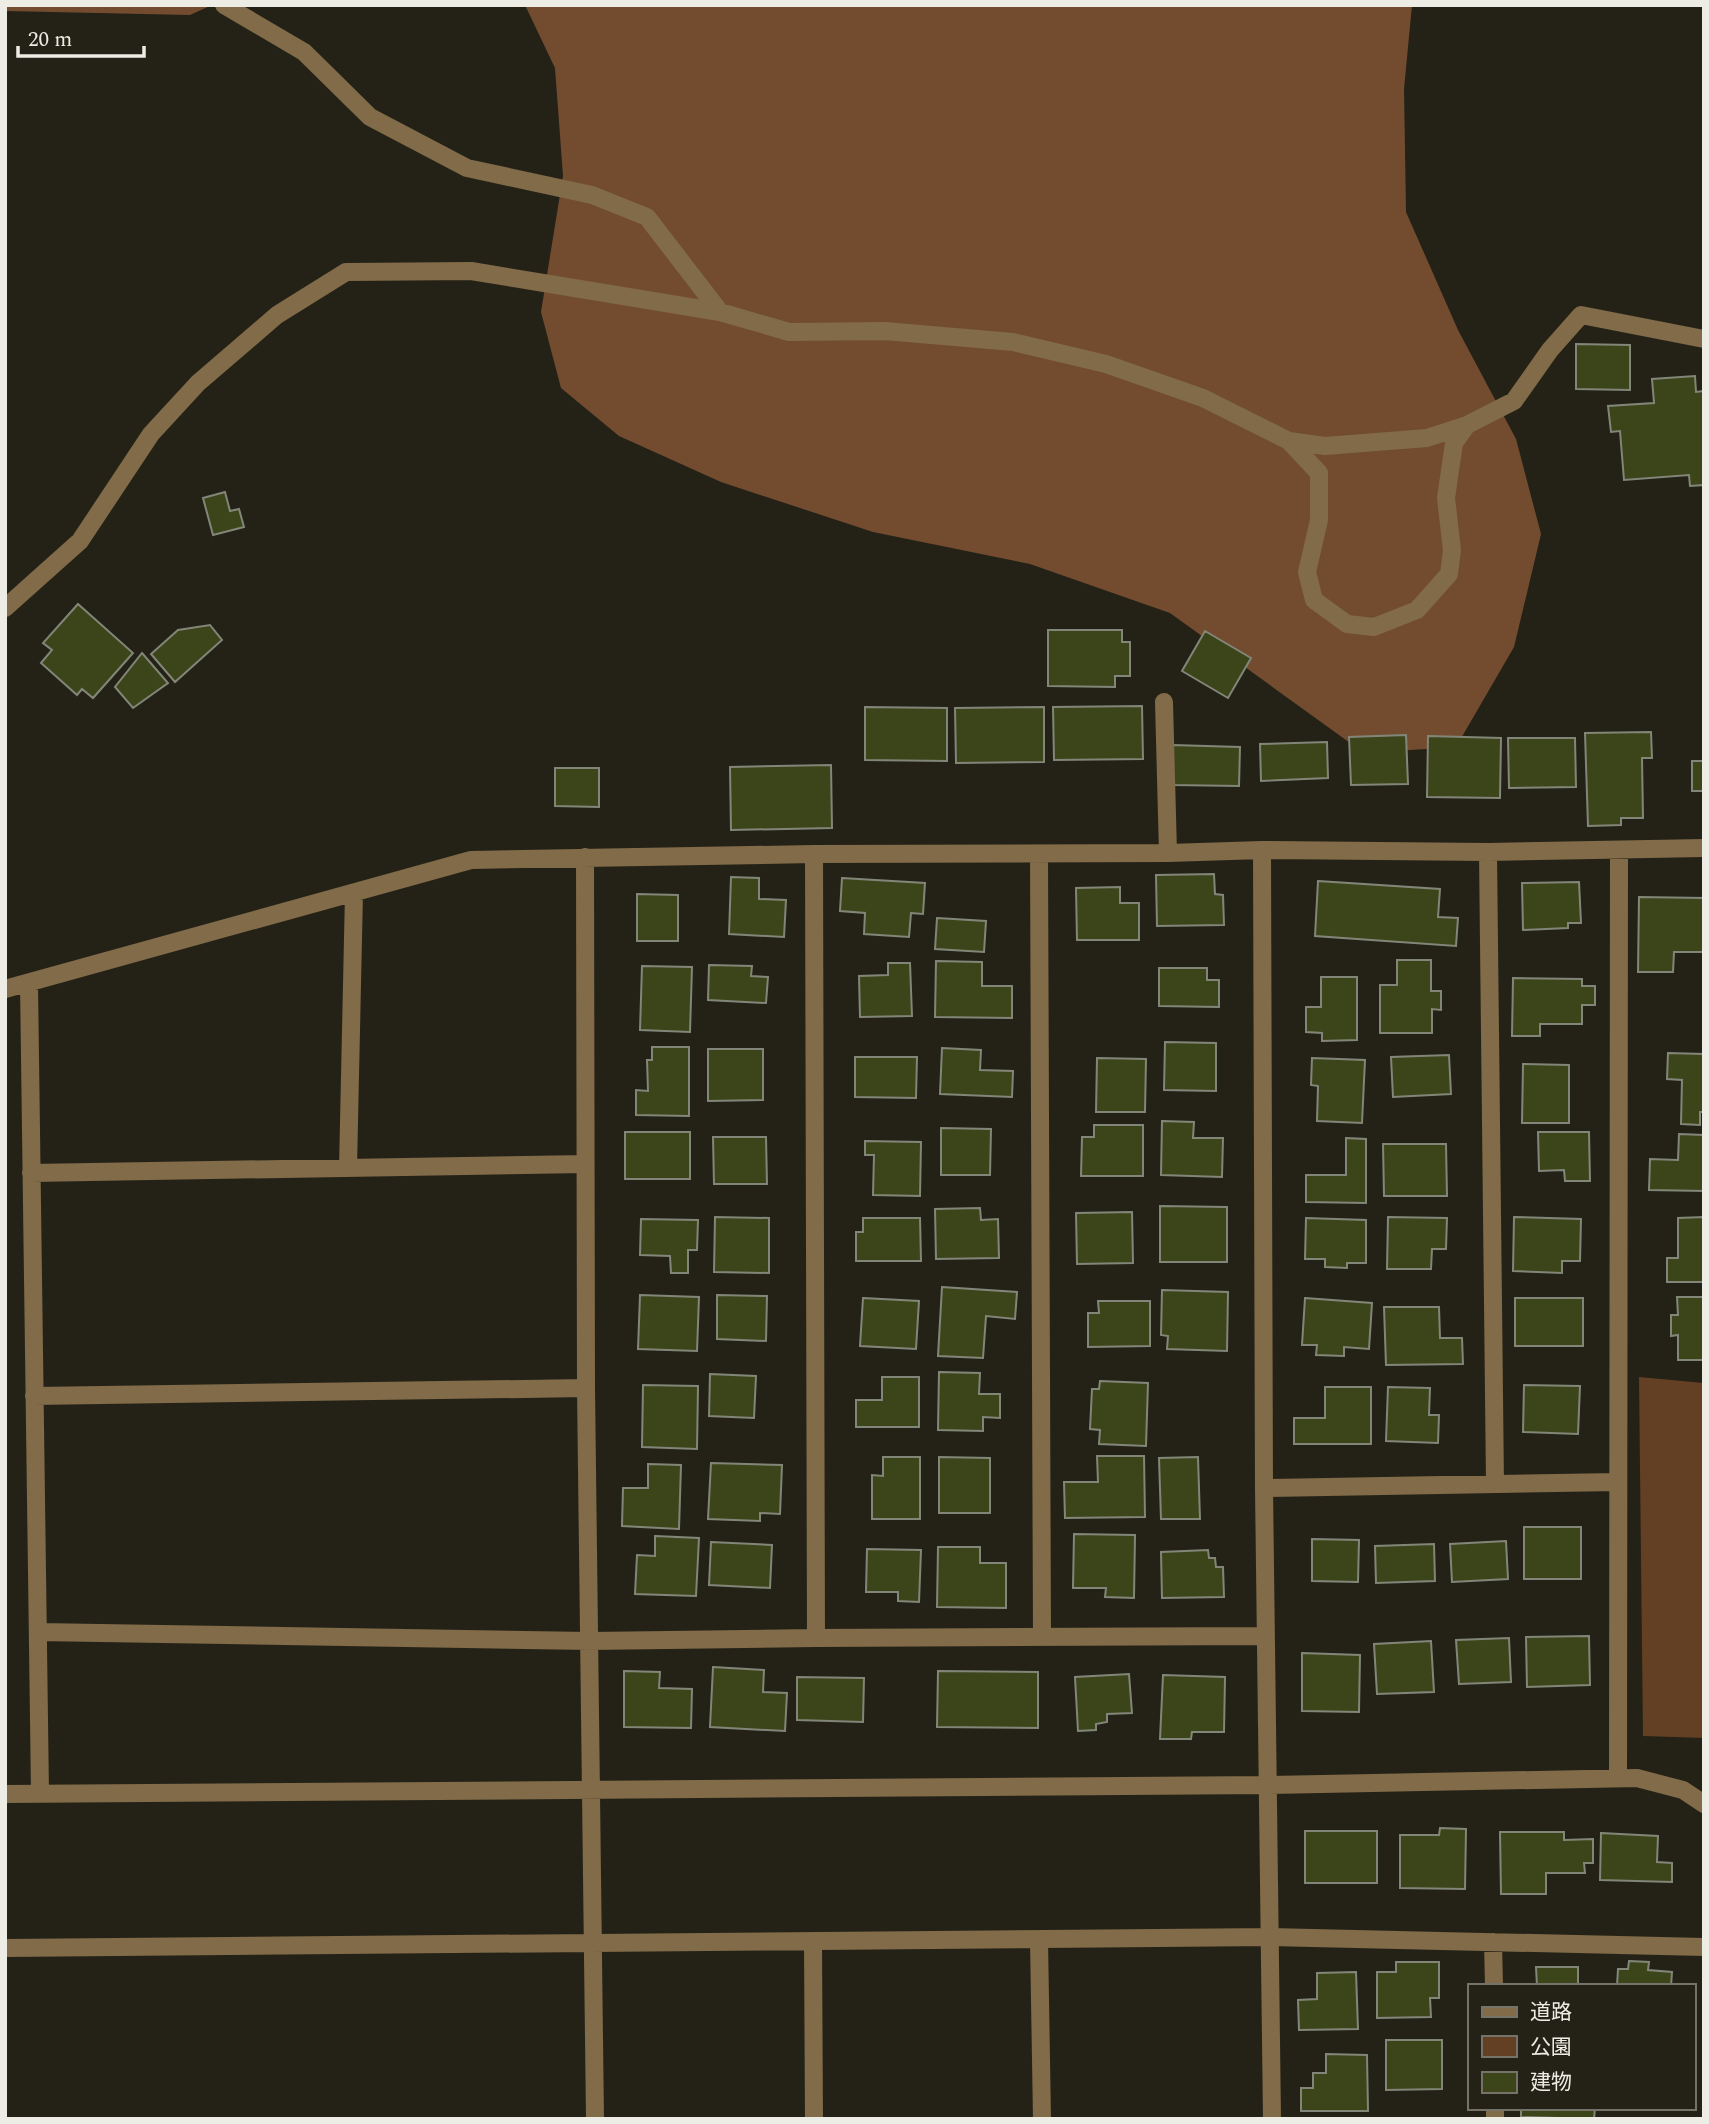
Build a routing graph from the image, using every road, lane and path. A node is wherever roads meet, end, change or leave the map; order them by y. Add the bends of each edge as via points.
1 (224, 5) edge
2 (720, 312) junction
3 (1704, 339) edge
4 (1467, 425) junction
5 (1289, 441) junction
6 (5, 608) edge
7 (1164, 702) dead end
8 (1704, 848) edge
9 (1262, 850) junction
10 (1619, 850) junction
11 (1488, 852) junction
12 (1040, 853) junction
13 (1168, 853) junction
14 (814, 855) junction
15 (585, 857) junction
16 (354, 893) junction
17 (29, 983) junction
18 (5, 989) edge
19 (585, 1164) junction
20 (348, 1168) junction
21 (32, 1174) junction
22 (586, 1388) junction
23 (34, 1396) junction
24 (1618, 1482) junction
25 (1495, 1484) junction
26 (1264, 1488) junction
27 (38, 1632) junction
28 (1042, 1636) junction
29 (1266, 1636) junction
30 (816, 1638) junction
31 (590, 1641) junction
32 (1618, 1778) junction
33 (1269, 1785) junction
34 (591, 1791) junction
35 (40, 1793) junction
36 (5, 1794) edge
37 (1704, 1804) edge
38 (1270, 1937) junction
39 (1039, 1940) junction
40 (1493, 1942) junction
41 (813, 1943) junction
42 (593, 1945) junction
43 (1704, 1947) edge
44 (5, 1948) edge
45 (1494, 1984) edge
46 (595, 2119) edge
47 (814, 2119) edge
48 (1042, 2119) edge
49 (1272, 2119) edge

1 - 2 street via 304,52 370,117 467,168 592,195 647,218
2 - 5 street via 789,332 886,331 1013,342 1106,364 1203,398
2 - 6 street via 471,271 346,272 277,315 198,383 151,434 80,541
3 - 4 street via 1581,315 1514,401
4 - 5 street via 1427,438 1325,446
4 - 5 street via 1454,443 1446,498 1452,550 1449,574 1417,610 1374,627 1347,624 1314,600 1307,572 1319,520 1319,473
7 - 13 street
8 - 10 street
9 - 11 street
9 - 13 street
9 - 26 street
10 - 11 street
10 - 24 street
11 - 25 street
12 - 13 street
12 - 14 street
12 - 28 street
14 - 15 street
14 - 30 street
15 - 16 street via 471,860
15 - 19 street
16 - 17 street
16 - 20 street
17 - 18 street
17 - 21 street
19 - 20 street
19 - 22 street
20 - 21 street
21 - 23 street
22 - 23 street
22 - 31 street
23 - 27 street
24 - 25 street
24 - 32 street
25 - 26 street
26 - 29 street
27 - 31 street
27 - 35 street
28 - 29 street
28 - 30 street
29 - 33 street
30 - 31 street
31 - 34 street
32 - 33 street
32 - 37 street via 1683,1790
33 - 34 street
33 - 38 street
34 - 35 street
34 - 42 street
35 - 36 street
38 - 39 street
38 - 40 street
38 - 49 street
39 - 41 street
39 - 48 street
40 - 43 street
40 - 45 street
41 - 42 street
41 - 47 street
42 - 44 street
42 - 46 street

